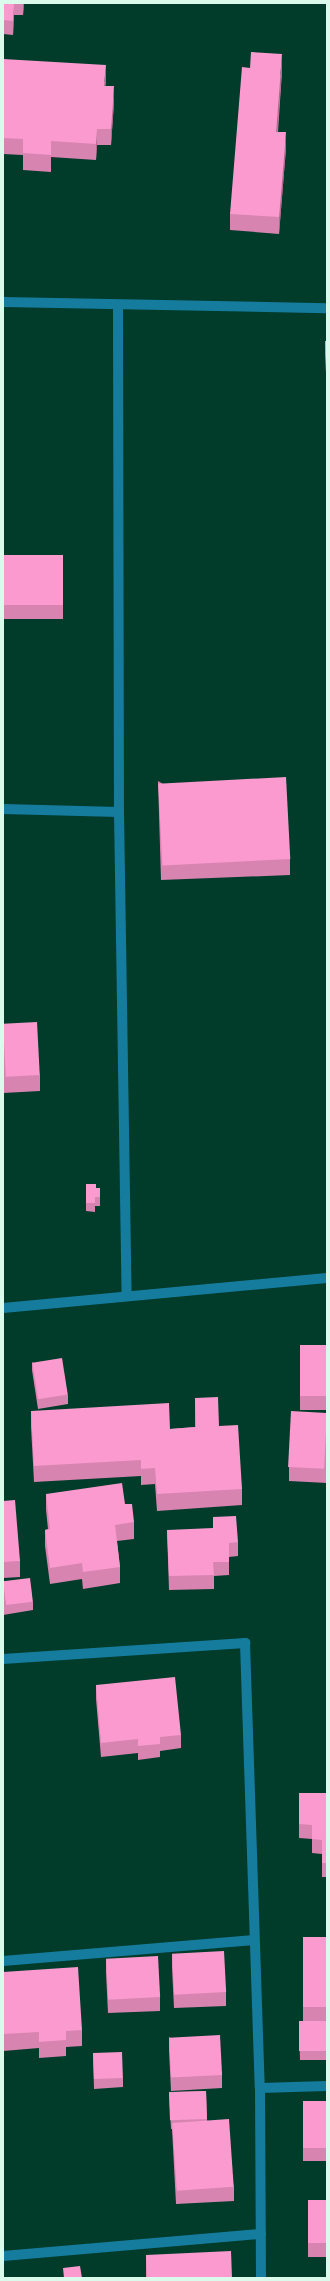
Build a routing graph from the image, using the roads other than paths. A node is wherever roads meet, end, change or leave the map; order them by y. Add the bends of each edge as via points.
1 (3, 302) edge
2 (118, 305) junction
3 (327, 308) edge
4 (3, 809) edge
5 (119, 812) junction
6 (327, 1278) edge
7 (126, 1296) junction
8 (3, 1308) edge
9 (3, 1659) edge
10 (254, 1940) junction
11 (3, 1961) edge
12 (327, 2086) edge
13 (260, 2088) junction
14 (261, 2234) junction
15 (3, 2256) edge
16 (261, 2278) edge

1 - 2 street
2 - 3 street
2 - 5 street
4 - 5 street
5 - 7 street
6 - 7 street
7 - 8 street
9 - 10 street via 245,1643
10 - 11 street
10 - 13 street
12 - 13 street
13 - 14 street
14 - 15 street
14 - 16 street

